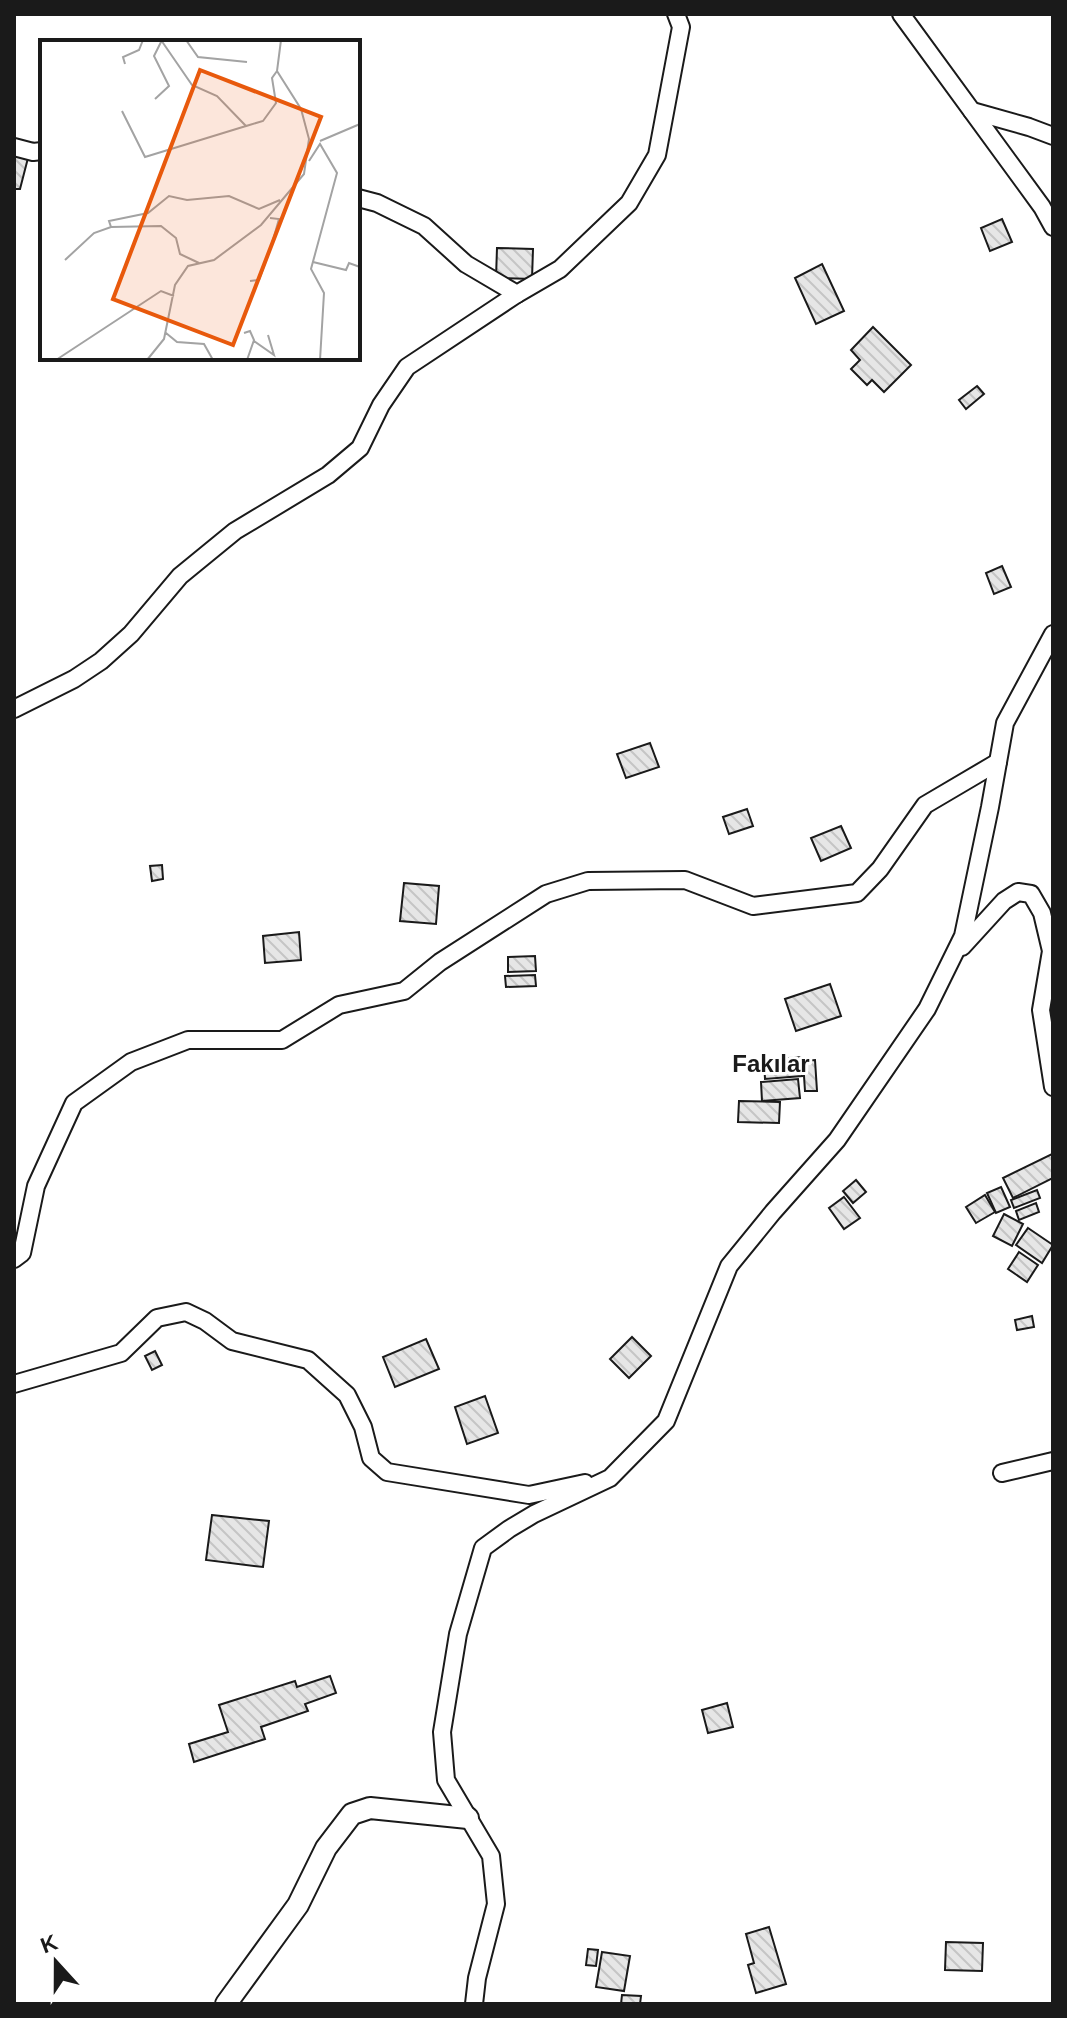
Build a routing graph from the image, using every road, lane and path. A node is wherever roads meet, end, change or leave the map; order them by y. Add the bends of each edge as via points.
1 (676, 14) edge
2 (901, 14) edge
3 (972, 111) junction
4 (1053, 136) edge
5 (14, 147) edge
6 (40, 151) edge
7 (360, 199) edge
8 (1053, 227) edge
9 (517, 294) junction
10 (1053, 634) edge
11 (14, 709) edge
12 (998, 762) junction
13 (952, 959) junction
14 (1053, 1087) edge
15 (14, 1259) edge
16 (14, 1384) edge
17 (1053, 1461) edge
18 (1002, 1473) dead end
19 (610, 1478) junction
20 (468, 1818) junction
21 (226, 2004) edge
22 (474, 2004) edge

1 - 9 street via 681,27 657,155 629,203 560,269
2 - 3 street
3 - 4 street
3 - 8 street
5 - 6 street
7 - 9 street via 424,226 466,264
9 - 11 street via 407,367 360,448 328,475 235,531 180,576 101,661
10 - 12 street via 1005,723
12 - 13 street via 963,936
12 - 15 street via 925,805 857,893 753,906 685,880 588,881 546,894 404,991 339,1005 282,1040 188,1040 131,1062 74,1103 36,1186 22,1253
13 - 14 street via 1004,901 1018,892 1031,894 1042,913 1051,951 1041,1010
13 - 19 street via 927,1009 837,1140 729,1266 666,1421
16 - 19 street via 121,1353 157,1318 186,1312 232,1341 308,1360 347,1395 371,1458 387,1472 529,1495
17 - 18 street
19 - 20 street via 534,1514 483,1548 458,1634 442,1732 446,1780
20 - 21 street via 370,1808 352,1814 326,1848 298,1905
20 - 22 street via 491,1856 496,1904

